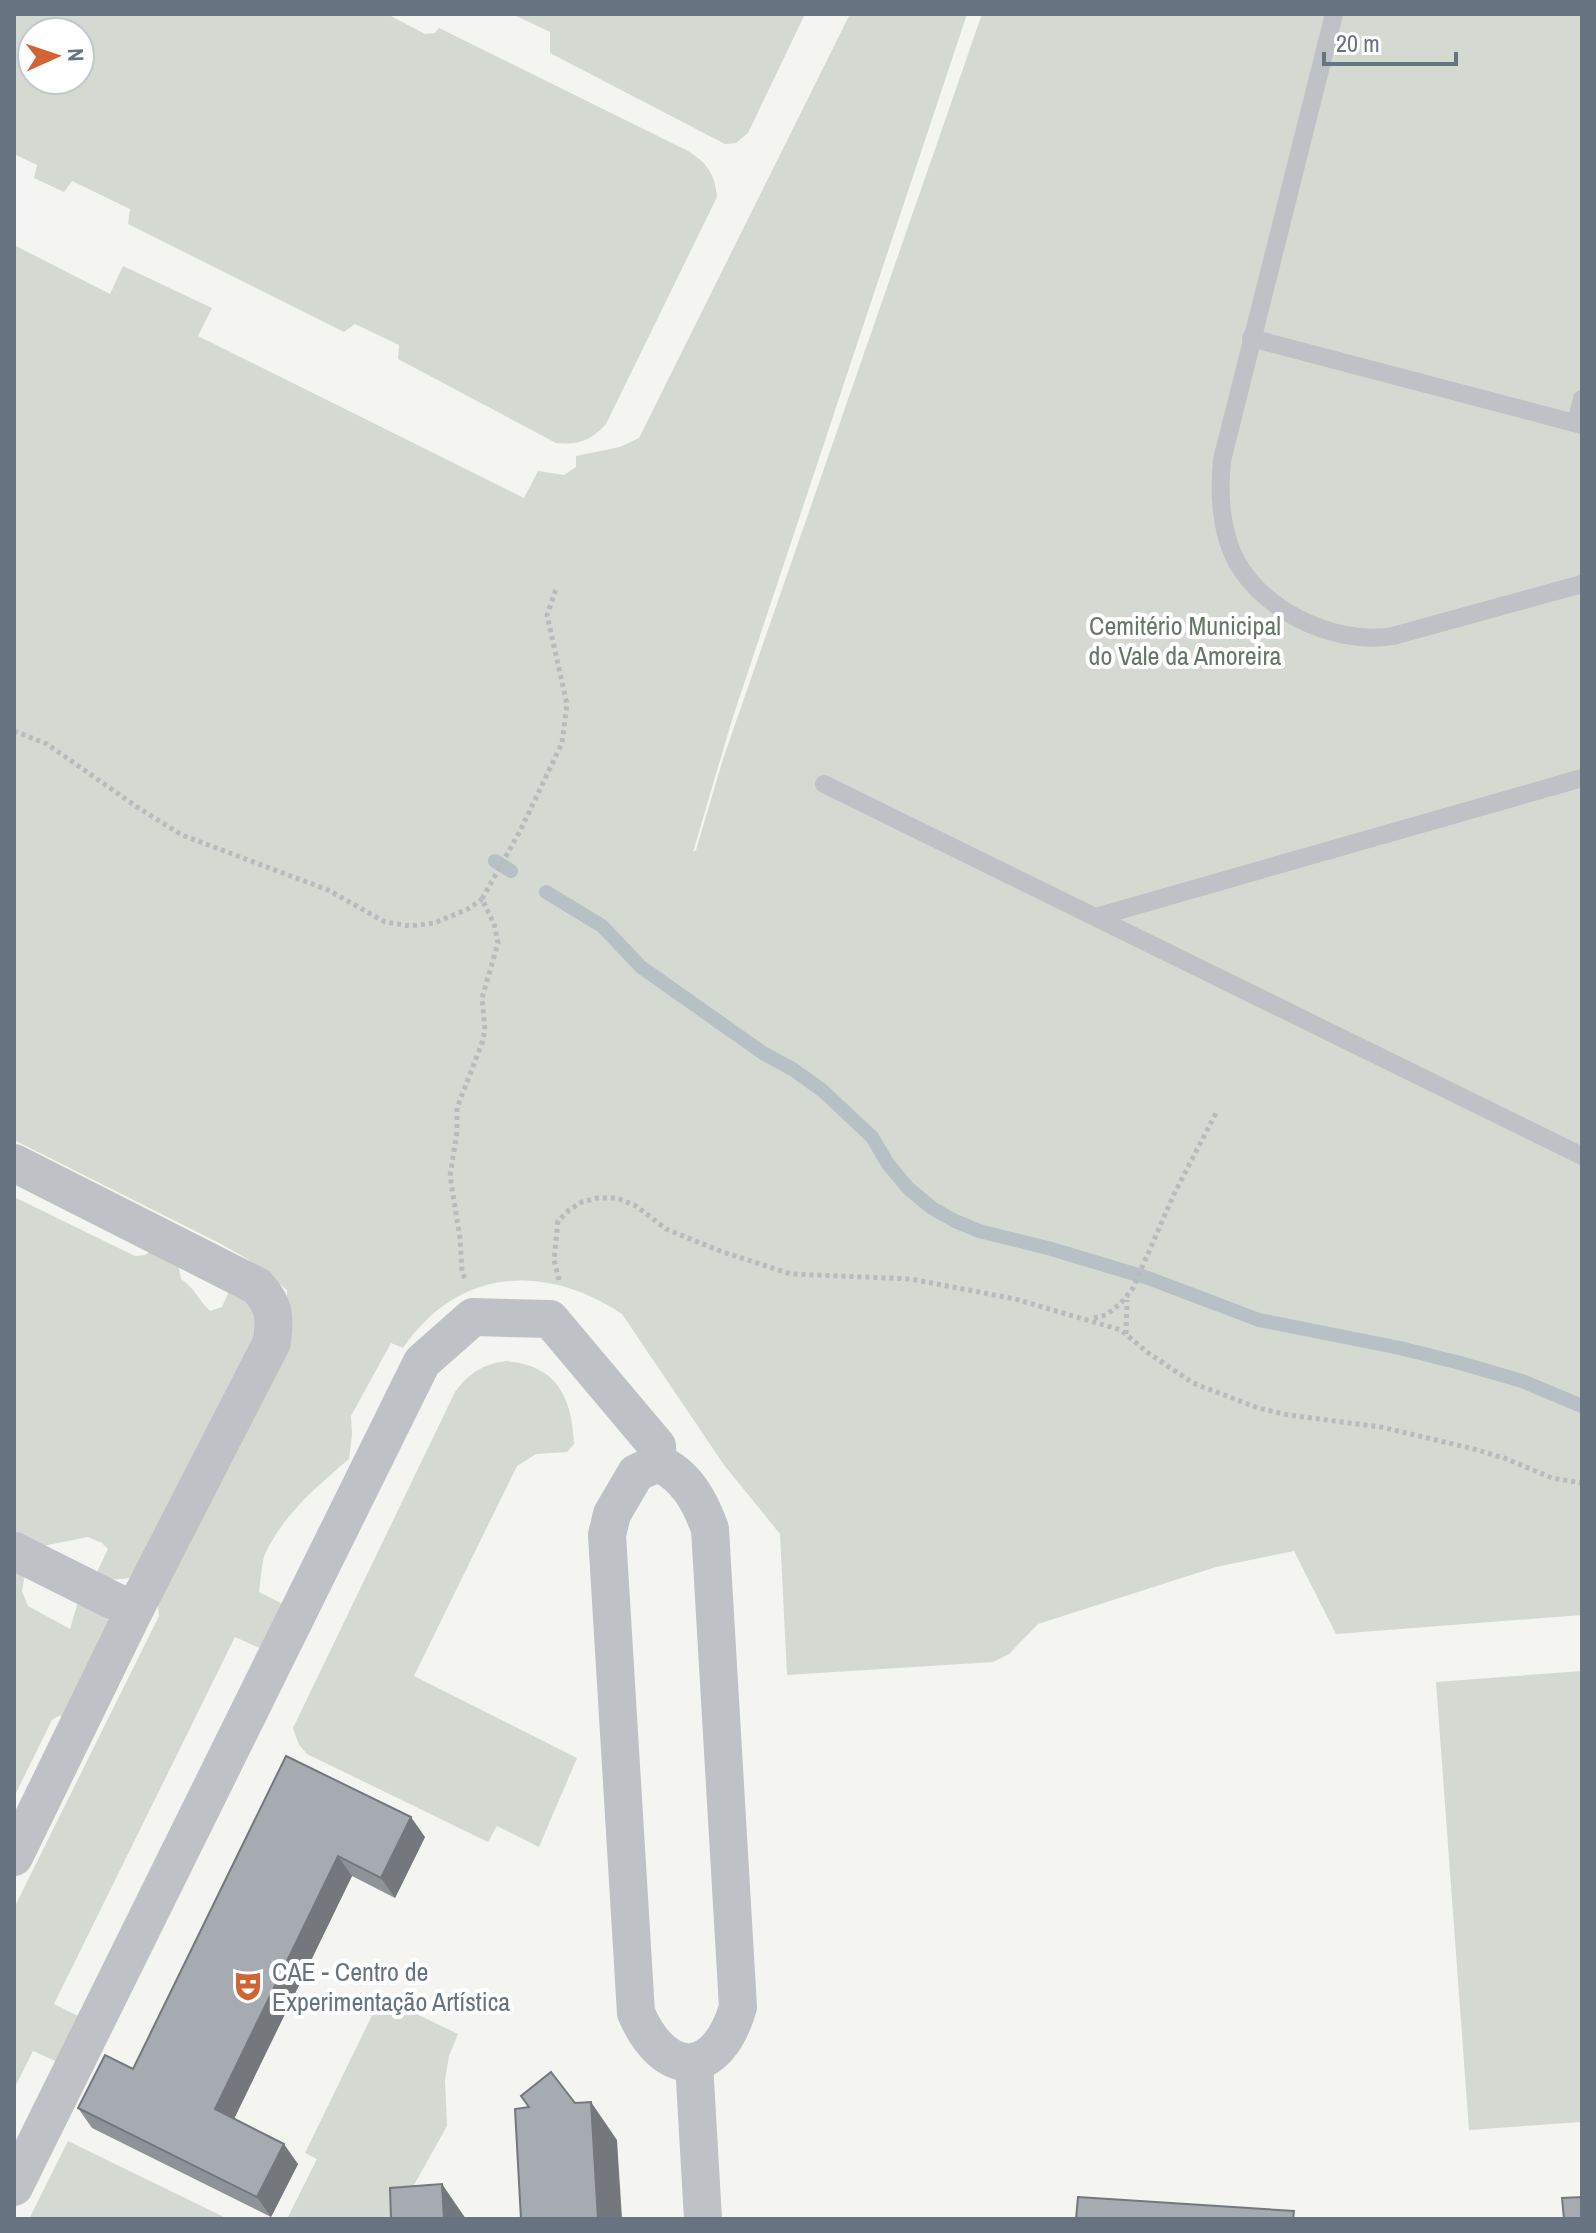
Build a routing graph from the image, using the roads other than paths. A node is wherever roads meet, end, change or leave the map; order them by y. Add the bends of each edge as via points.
1 (1334, 14) edge
2 (1251, 338) junction
3 (1582, 399) edge
4 (1579, 424) edge
5 (1582, 584) edge
6 (1582, 778) edge
7 (824, 784) dead end
8 (1096, 917) junction
9 (1582, 1156) edge
10 (14, 1163) edge
11 (658, 1463) junction
12 (14, 1551) edge
13 (134, 1611) junction
14 (14, 1857) edge
15 (694, 2063) junction
16 (14, 2187) edge
17 (703, 2219) edge

1 - 2 lane
2 - 4 lane
2 - 5 lane via 1219,489 1233,554 1274,603 1335,634 1378,638
3 - 4 lane
6 - 8 lane
7 - 8 lane
8 - 9 lane
10 - 13 street via 257,1286 270,1300 272,1342
11 - 15 street via 674,1470 690,1488 710,1529 738,2007 722,2044
11 - 15 street via 636,1473 612,1514 607,1535 636,2013 657,2048 672,2059
11 - 16 street via 657,1446 550,1319 473,1317 422,1362
12 - 13 street
13 - 14 street
15 - 17 street

